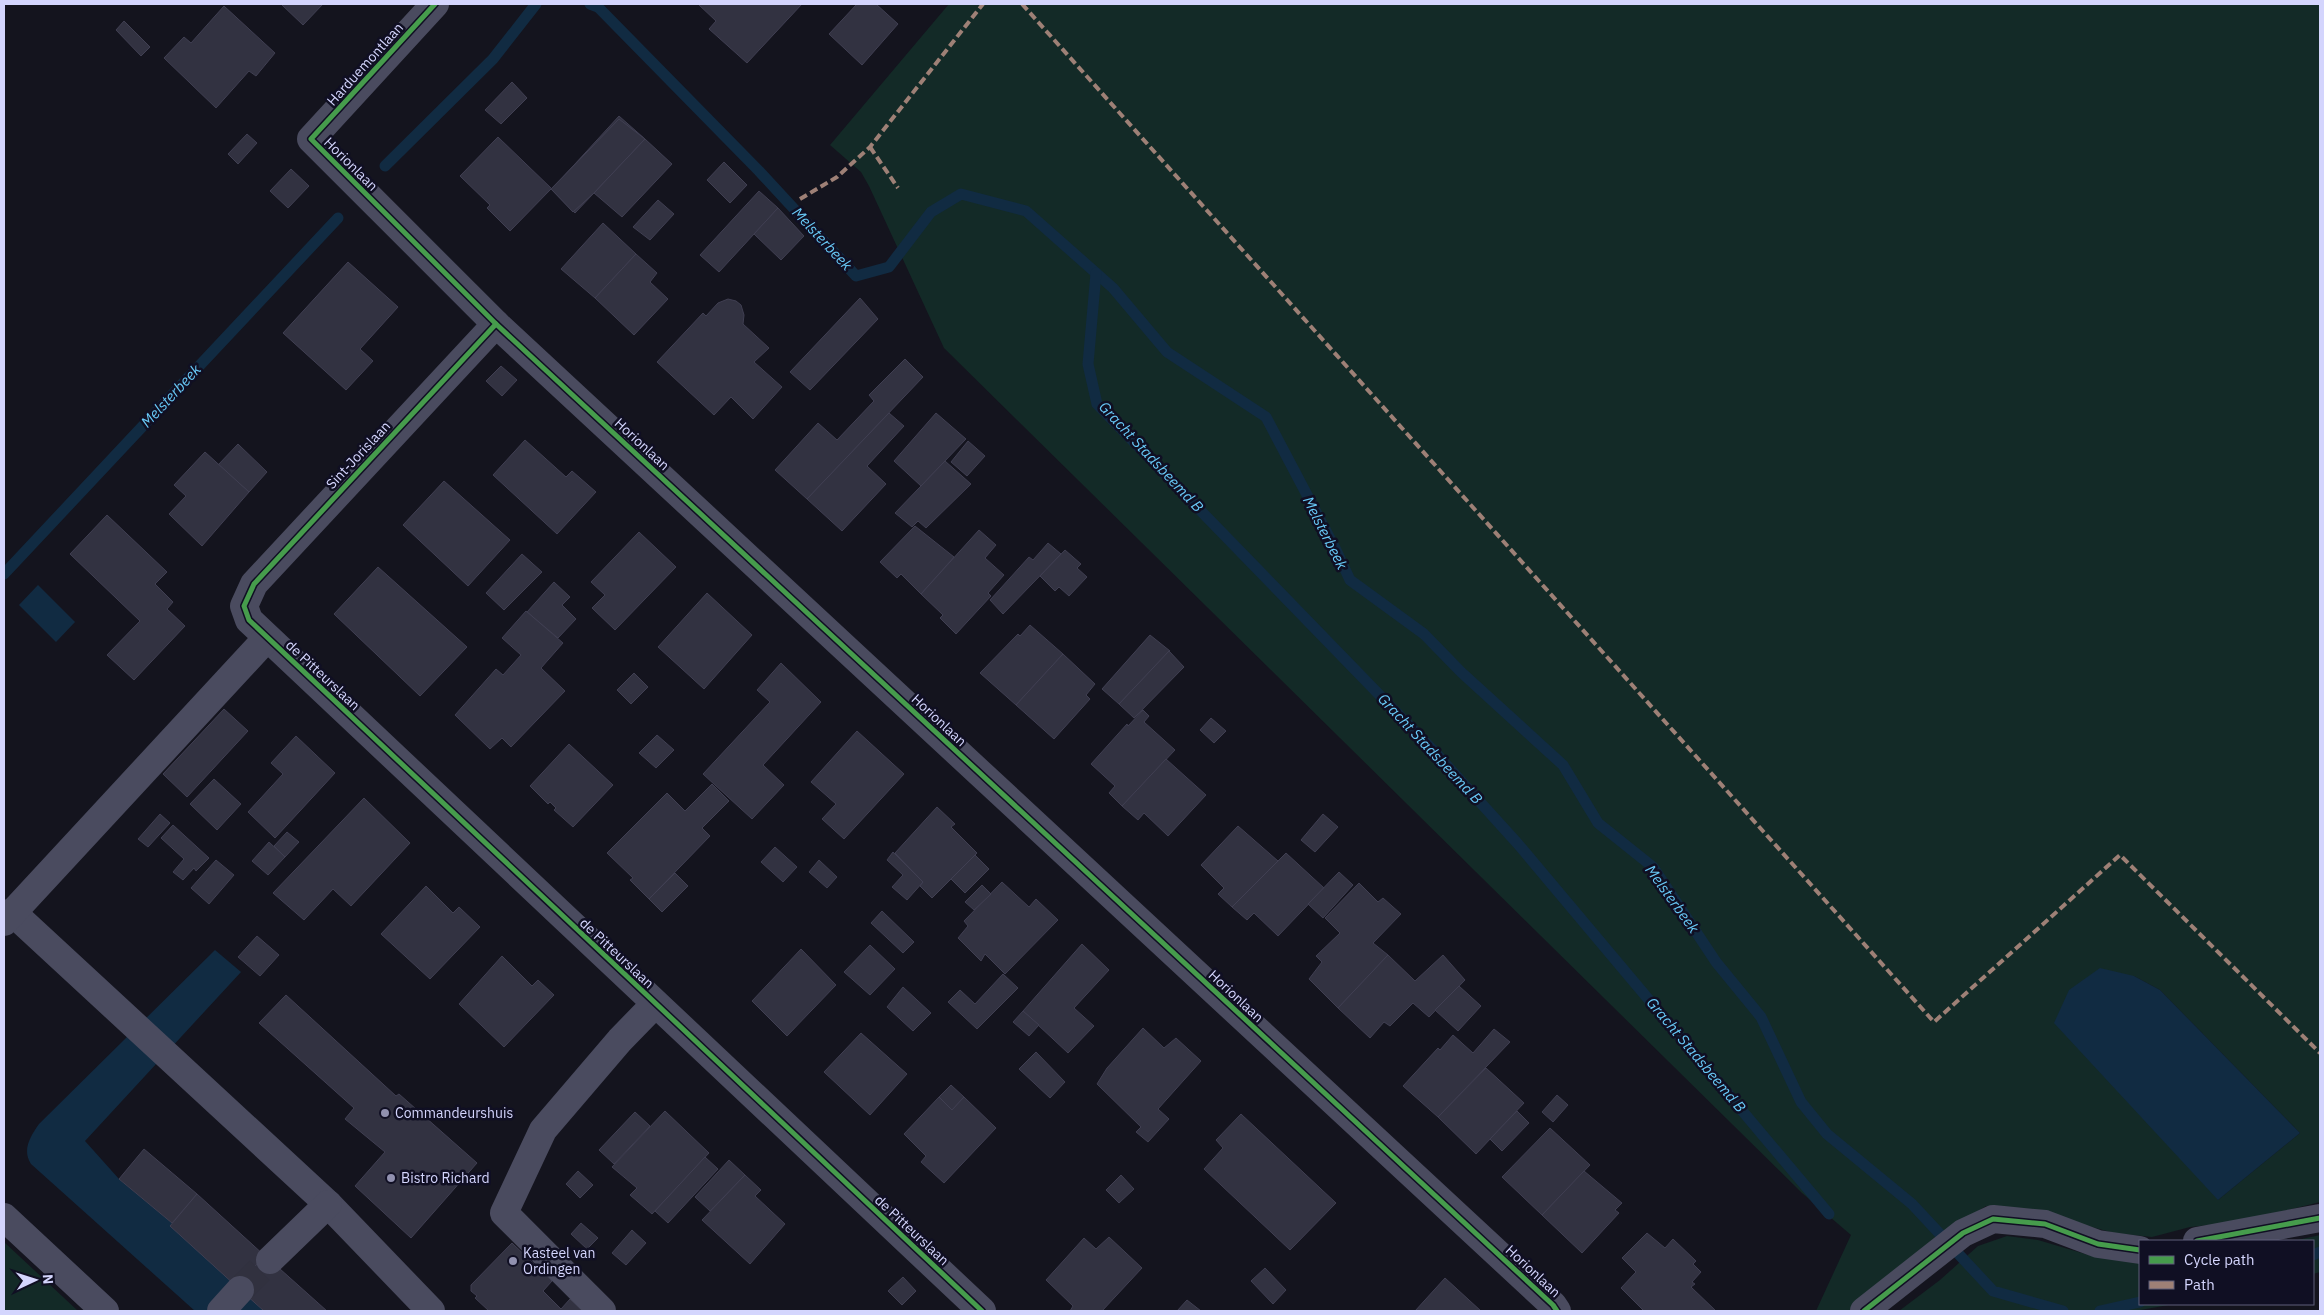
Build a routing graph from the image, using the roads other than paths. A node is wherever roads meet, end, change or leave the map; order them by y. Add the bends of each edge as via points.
1 (435, 4) edge
2 (311, 139) joint
3 (496, 324) junction
4 (244, 606) joint
5 (267, 638) junction
6 (8, 917) edge
7 (656, 1004) junction
8 (328, 1204) junction
9 (4, 1217) edge
10 (2320, 1218) edge
11 (2202, 1240) edge
12 (2139, 1250) edge
13 (270, 1260) tunnel mouth
14 (240, 1290) tunnel mouth
15 (420, 1307) edge
16 (105, 1311) edge
17 (220, 1311) edge
18 (602, 1311) edge
19 (982, 1311) edge
20 (1557, 1311) edge
21 (1864, 1311) edge

1 - 2 street, Harduemontlaan
2 - 3 street, Horionlaan
3 - 4 street, Sint-Jorislaan via 254,584
3 - 20 street, Horionlaan
4 - 5 street, de Pitteurslaan via 249,620
5 - 6 street
5 - 7 street, de Pitteurslaan
6 - 8 street via 168,1054
7 - 18 street via 620,1040 543,1130 504,1213
7 - 19 street, de Pitteurslaan
8 - 13 street
8 - 15 street
9 - 16 street
10 - 11 street
12 - 21 street via 2098,1244 2045,1224 1993,1218 1963,1233
14 - 17 street

